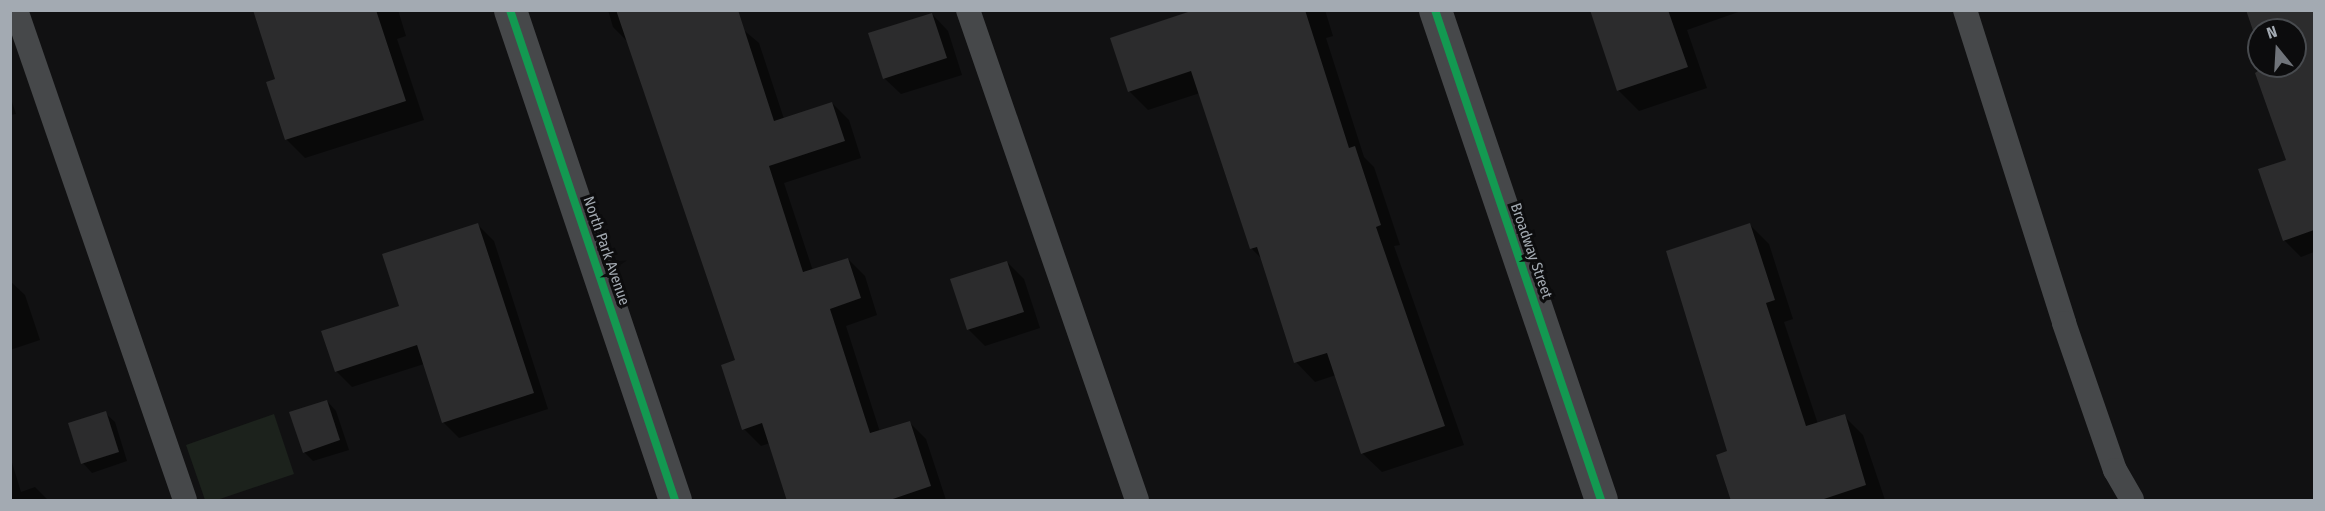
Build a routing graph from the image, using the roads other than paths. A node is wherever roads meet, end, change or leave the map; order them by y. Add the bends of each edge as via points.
1 (16, 10) edge
2 (510, 10) edge
3 (968, 10) edge
4 (1435, 10) edge
5 (1965, 10) edge
6 (185, 501) edge
7 (675, 501) edge
8 (1137, 501) edge
9 (1600, 501) edge
10 (2132, 501) edge

1 - 6 lane
2 - 7 street, North Park Avenue
3 - 8 lane
4 - 9 street, Broadway Street
5 - 10 lane via 2064,323 2115,470

